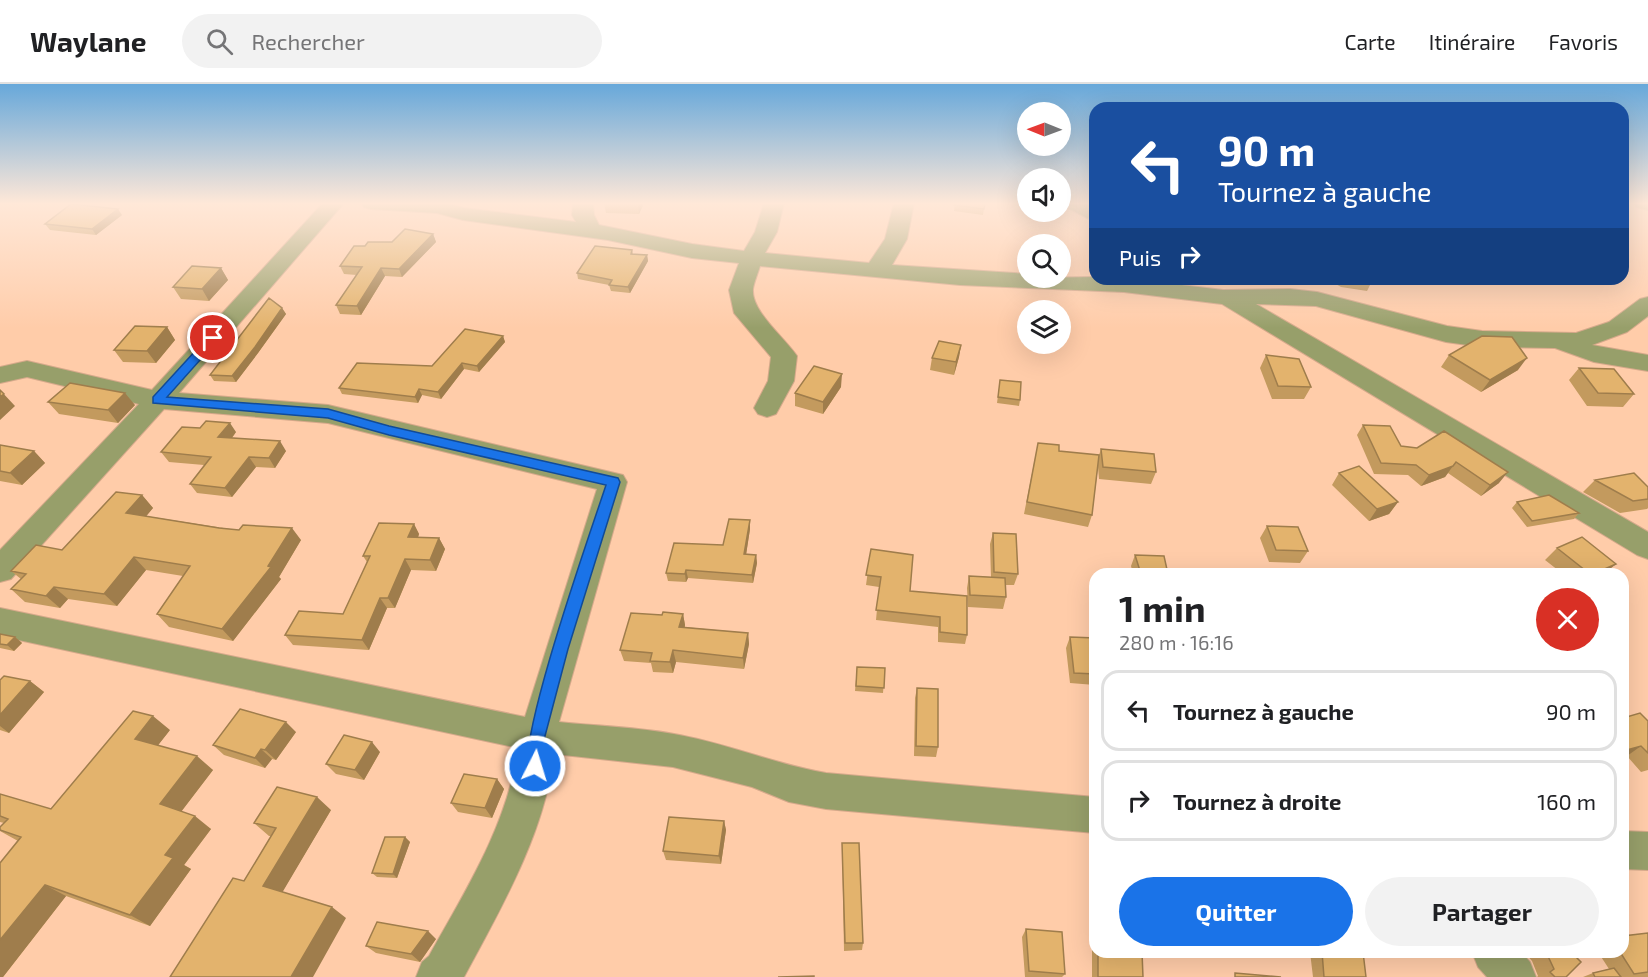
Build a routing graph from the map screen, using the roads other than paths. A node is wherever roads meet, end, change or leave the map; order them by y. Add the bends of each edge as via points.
1 (297, 245) edge
2 (662, 245) edge
3 (759, 245) edge
4 (895, 245) edge
5 (752, 257) junction
6 (875, 270) junction
7 (1089, 284) edge
8 (1124, 285) edge
9 (1207, 285) edge
10 (1226, 297) junction
11 (1648, 304) edge
12 (1556, 340) junction
13 (1648, 363) edge
14 (0, 375) edge
15 (158, 400) junction
16 (767, 408) dead end
17 (1648, 548) edge
18 (0, 570) edge
19 (0, 622) edge
20 (537, 736) junction
21 (1089, 814) edge
22 (1629, 850) edge
23 (1648, 851) edge
24 (1498, 958) edge
25 (437, 977) edge
26 (1515, 977) edge

1 - 15 street
2 - 5 street
3 - 5 street
4 - 6 street
5 - 6 street
5 - 16 street via 741,290 746,313 784,356 781,381
6 - 7 street
8 - 10 street
9 - 10 street
10 - 12 street via 1317,299 1446,334 1482,339
10 - 17 street
11 - 12 street via 1618,327 1603,333 1578,341
12 - 13 street via 1594,354
14 - 15 street via 27,369
15 - 18 street
15 - 20 street via 328,414 613,482
19 - 20 street
20 - 21 street via 673,750 826,791
20 - 25 street via 535,766 523,808 488,892
22 - 23 street
24 - 26 street

